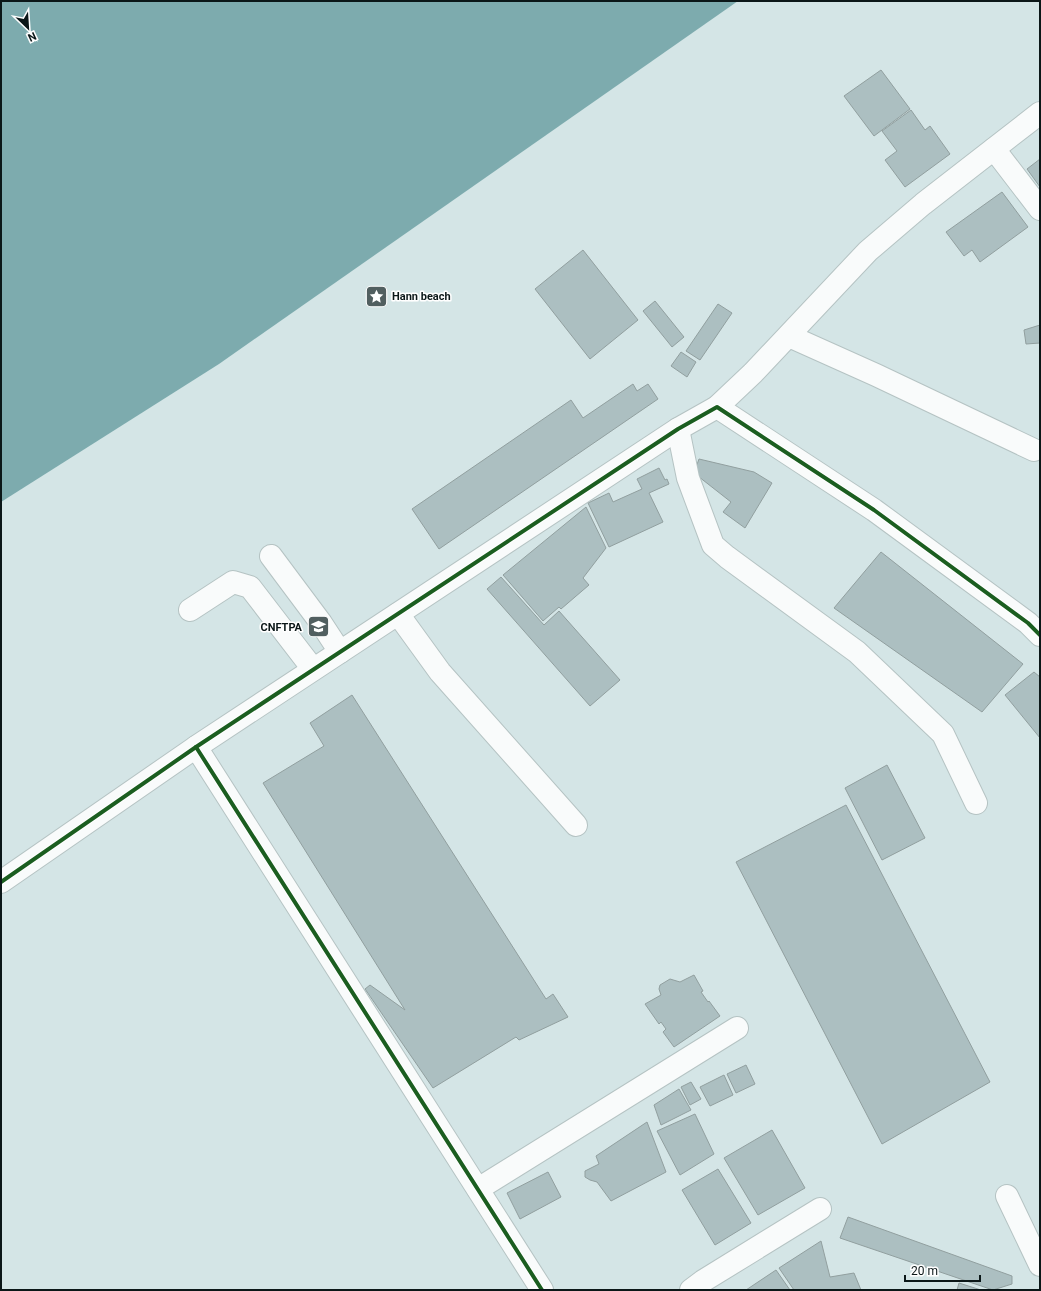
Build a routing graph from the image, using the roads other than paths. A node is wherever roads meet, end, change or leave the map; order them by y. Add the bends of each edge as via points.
1 (1040, 113) edge
2 (994, 149) junction
3 (1040, 209) edge
4 (789, 336) junction
5 (717, 407) junction
6 (678, 430) junction
7 (1034, 450) dead end
8 (272, 556) dead end
9 (190, 610) dead end
10 (398, 614) junction
11 (1040, 634) edge
12 (340, 652) junction
13 (313, 669) junction
14 (196, 747) junction
15 (976, 803) dead end
16 (576, 825) dead end
17 (1, 882) edge
18 (737, 1028) dead end
19 (478, 1189) junction
20 (1007, 1196) dead end
21 (820, 1209) dead end
22 (1040, 1265) edge
23 (542, 1290) edge
24 (691, 1290) edge

1 - 2 street
2 - 3 street
2 - 4 street via 868,251
4 - 5 street
4 - 7 street
5 - 6 street
5 - 11 street via 874,510
6 - 10 street
6 - 15 street via 688,478 713,545 857,652 943,734
8 - 12 street via 322,623
9 - 13 street via 232,582 250,587
10 - 12 street
10 - 16 street via 440,672
12 - 13 street
13 - 14 street
14 - 17 street
14 - 19 street
18 - 19 street
19 - 23 street
20 - 22 street
21 - 24 street

